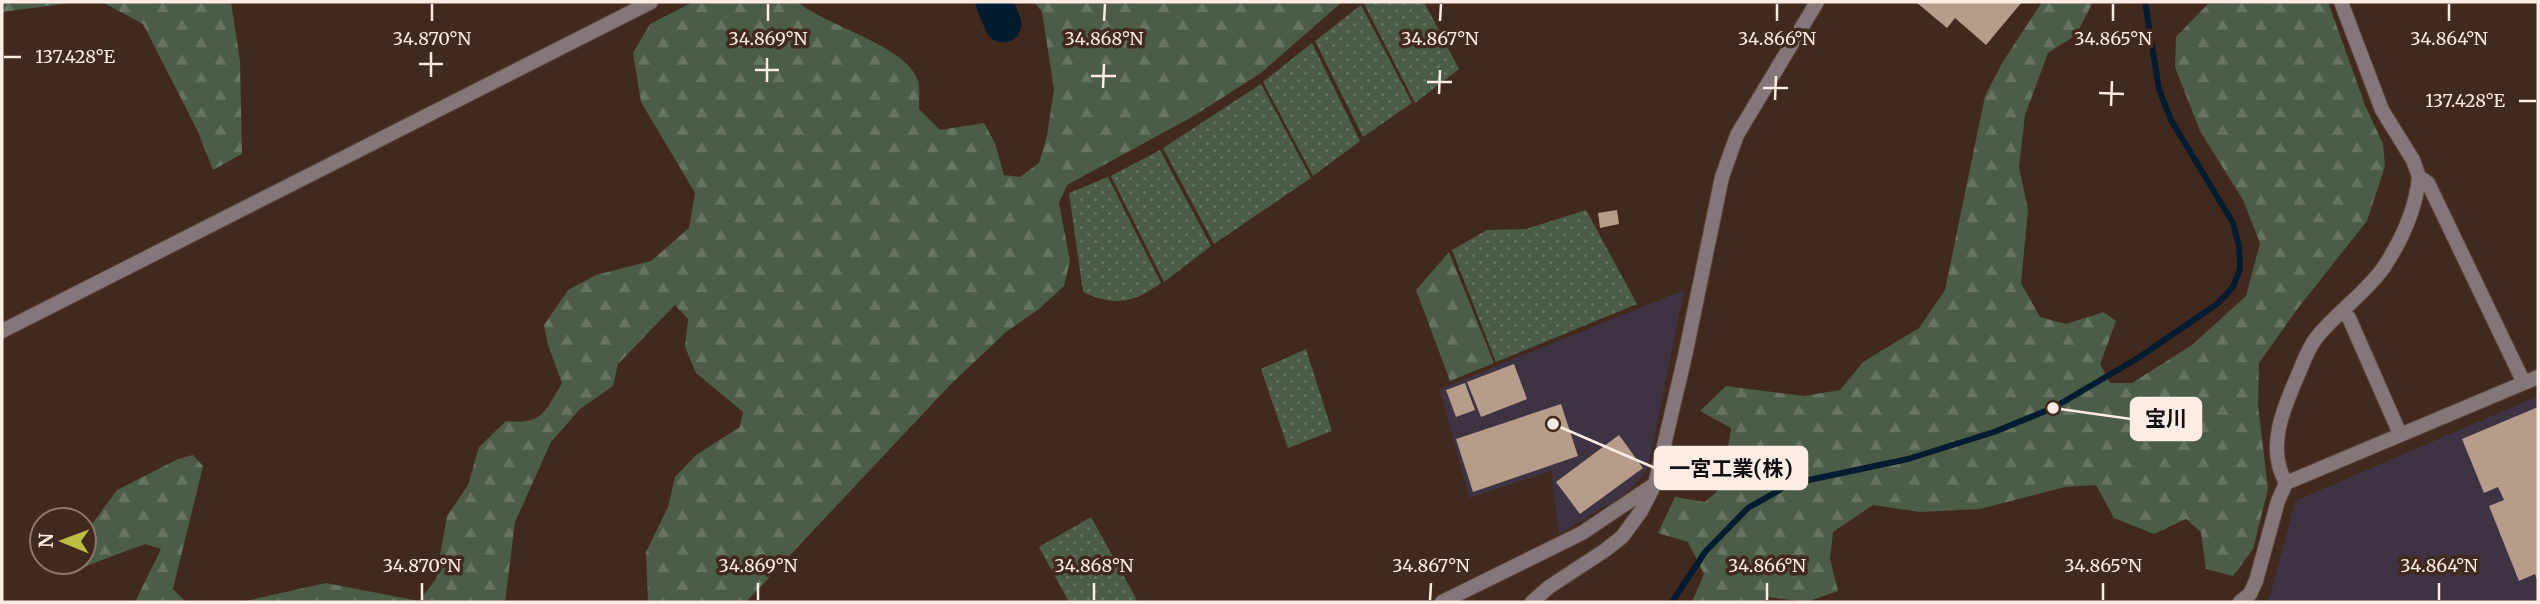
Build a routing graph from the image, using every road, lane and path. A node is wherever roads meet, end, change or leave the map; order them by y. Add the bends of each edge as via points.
1 (651, 2) edge
2 (1818, 2) edge
3 (2341, 2) edge
4 (2419, 177) junction
5 (2343, 311) junction
6 (2, 331) edge
7 (2531, 380) edge
8 (2399, 434) junction
9 (2286, 483) junction
10 (1655, 484) junction
11 (1442, 602) edge
12 (1532, 602) edge
13 (2240, 602) edge

1 - 6 street
2 - 10 street via 1737,135 1722,177
3 - 4 street via 2373,90
4 - 5 street via 2417,196 2397,245 2383,269
4 - 7 street via 2428,183
5 - 8 street
5 - 9 street via 2316,338 2283,408 2277,437 2280,471
7 - 8 street
8 - 9 street
9 - 13 street via 2256,581
10 - 11 street via 1582,533
10 - 12 street via 1622,537

